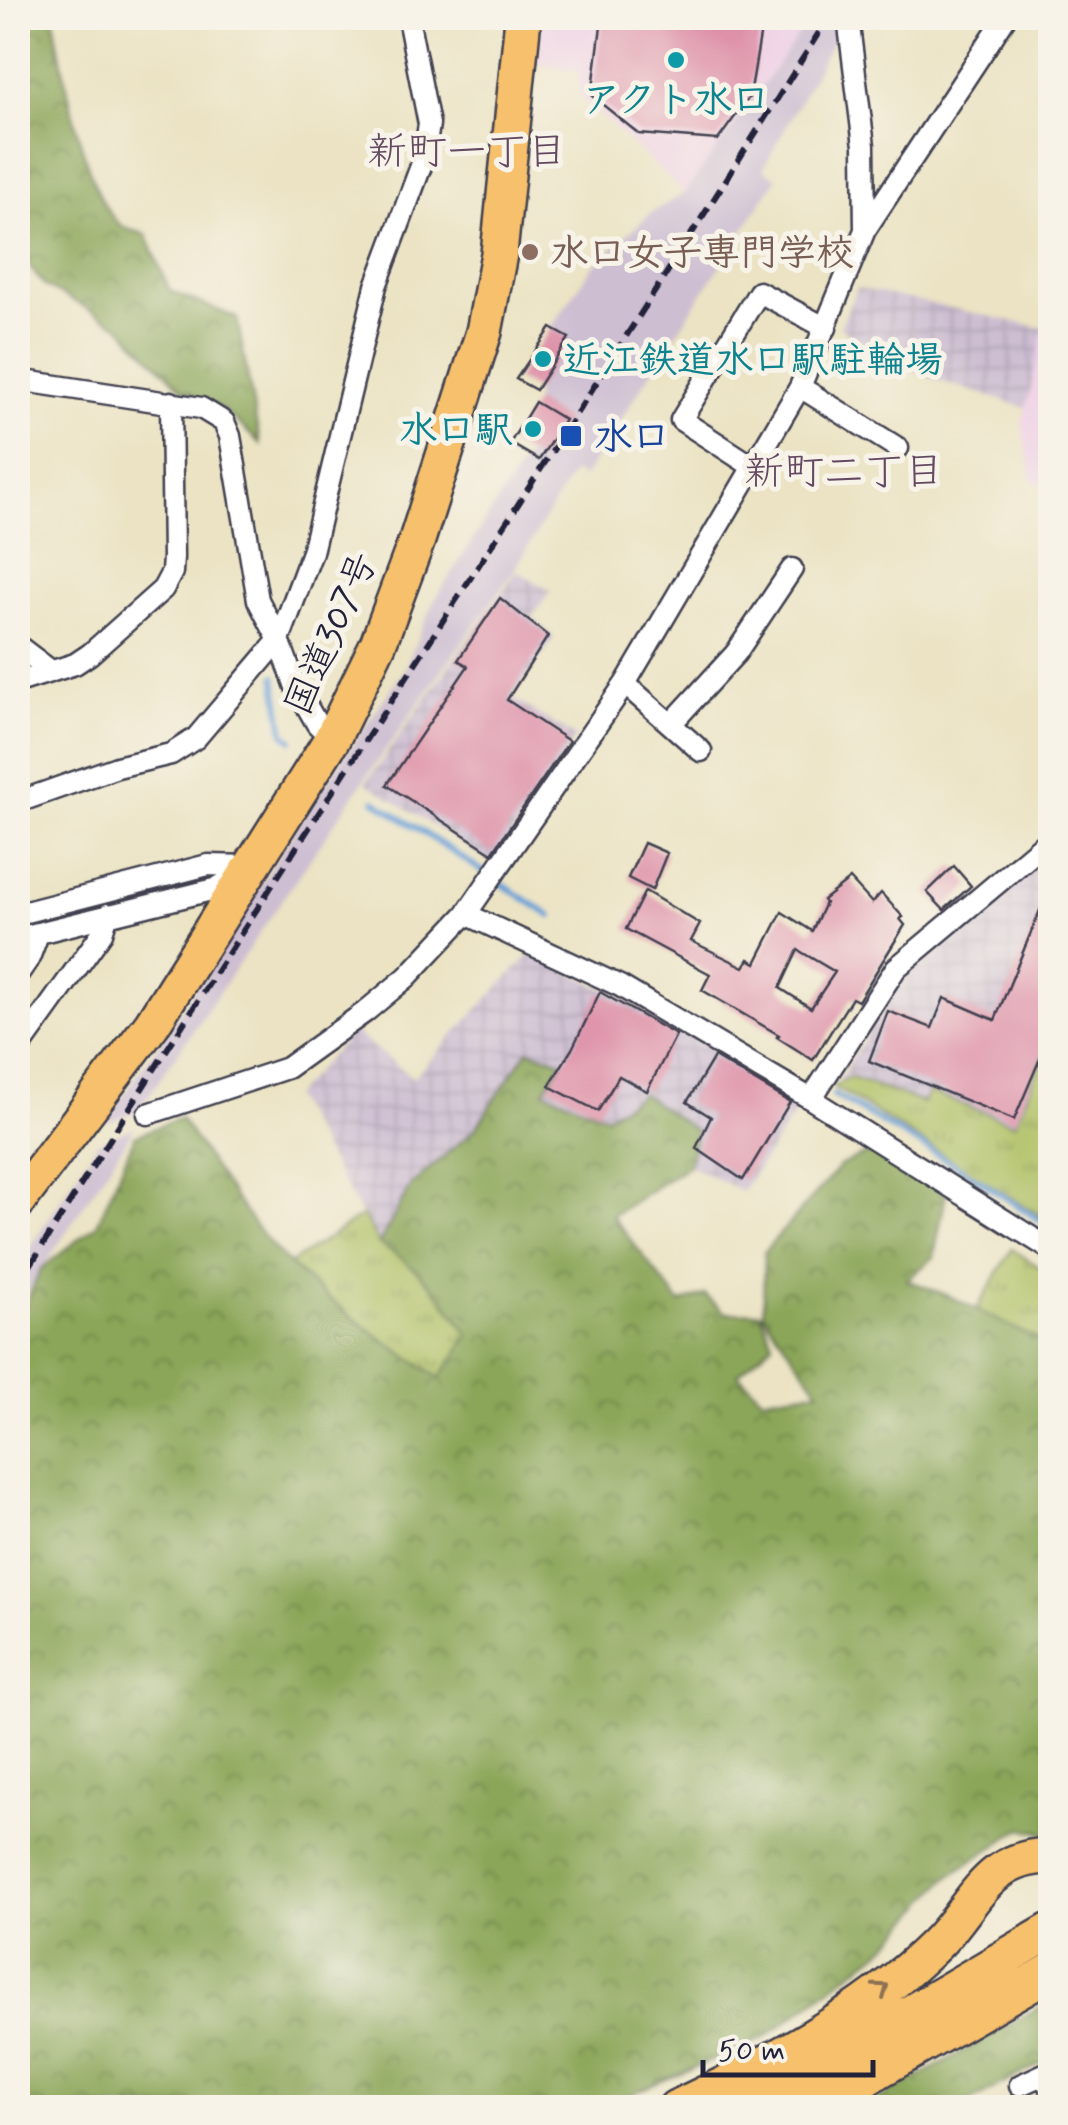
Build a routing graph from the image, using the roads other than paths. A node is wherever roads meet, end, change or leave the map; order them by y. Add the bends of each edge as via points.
1 (408, 18) edge
2 (523, 18) edge
3 (848, 18) edge
4 (1006, 18) edge
5 (865, 230) junction
6 (826, 328) junction
7 (18, 380) edge
8 (800, 387) junction
9 (171, 402) junction
10 (898, 448) dead end
11 (752, 466) junction
12 (792, 570) dead end
13 (279, 640) junction
14 (18, 646) edge
15 (51, 671) junction
16 (18, 682) edge
17 (624, 684) junction
18 (671, 724) junction
19 (332, 739) junction
20 (701, 750) dead end
21 (18, 802) edge
22 (1050, 839) edge
23 (252, 866) junction
24 (18, 914) edge
25 (108, 914) junction
26 (466, 914) junction
27 (28, 936) edge
28 (18, 974) edge
29 (18, 1050) edge
30 (812, 1099) junction
31 (148, 1114) dead end
32 (18, 1201) edge
33 (1050, 1250) edge
34 (1050, 1856) edge
35 (1050, 1931) edge
36 (1050, 1972) edge
37 (1048, 2078) edge
38 (1020, 2085) dead end
39 (676, 2108) edge
40 (748, 2108) edge
41 (813, 2108) edge

1 - 13 street via 429,124 424,158 376,286 312,552
2 - 19 highway, 国道307号 via 499,254 484,332 378,644
3 - 5 street via 862,118
4 - 5 street
5 - 6 street
6 - 8 street
6 - 11 street via 760,292 680,420
7 - 9 street
8 - 10 street
8 - 11 street
9 - 13 street via 224,422 258,600
9 - 15 street via 172,572 163,589 90,654
11 - 17 street
12 - 18 street via 736,653
13 - 19 street via 296,686
13 - 21 street via 196,738 171,754
14 - 15 street
15 - 16 street
17 - 18 street
17 - 26 street
18 - 20 street
19 - 23 highway, 国道307号
22 - 30 street via 896,968
23 - 24 street via 208,865
23 - 25 street via 215,889
23 - 32 highway, 国道307号 via 152,1024
25 - 27 street
25 - 29 street via 102,933
26 - 30 street via 620,986
26 - 31 street via 407,977 287,1068
27 - 28 street via 29,958
30 - 33 street
39 -> 34 highway via 832,2024 937,1943 986,1880 1028,1858
35 - 40 highway
36 - 41 highway
37 - 38 street

